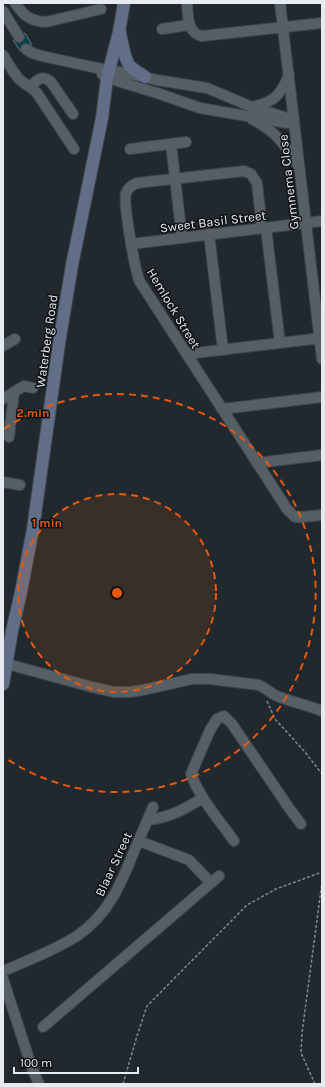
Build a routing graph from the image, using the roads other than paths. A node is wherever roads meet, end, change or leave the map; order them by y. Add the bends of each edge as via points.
1 (15, 3) edge
2 (124, 3) edge
3 (187, 3) edge
4 (280, 3) edge
5 (101, 9) dead end
6 (3, 11) edge
7 (322, 23) edge
8 (189, 24) junction
9 (283, 27) junction
10 (162, 29) dead end
11 (119, 32) junction
12 (19, 37) dead end
13 (26, 48) dead end
14 (3, 55) edge
15 (108, 74) junction
16 (289, 74) junction
17 (145, 77) junction
18 (183, 84) junction
19 (30, 86) junction
20 (180, 101) junction
21 (250, 111) junction
22 (73, 114) dead end
23 (294, 122) junction
24 (186, 142) dead end
25 (171, 144) junction
26 (74, 148) dead end
27 (130, 149) dead end
28 (300, 168) junction
29 (174, 179) junction
30 (322, 221) edge
31 (306, 223) junction
32 (264, 228) junction
33 (209, 234) junction
34 (182, 238) junction
35 (131, 244) junction
36 (14, 338) dead end
37 (321, 338) edge
38 (280, 343) junction
39 (3, 346) edge
40 (223, 350) junction
41 (187, 354) junction
42 (322, 359) edge
43 (33, 388) dead end
44 (14, 392) junction
45 (322, 397) edge
46 (3, 399) edge
47 (222, 409) junction
48 (9, 436) dead end
49 (322, 455) edge
50 (257, 462) junction
51 (3, 482) edge
52 (20, 485) dead end
53 (322, 515) edge
54 (7, 664) junction
55 (3, 684) edge
56 (322, 711) edge
57 (203, 798) junction
58 (153, 807) dead end
59 (148, 820) junction
60 (301, 824) dead end
61 (139, 841) junction
62 (234, 841) dead end
63 (219, 876) dead end
64 (211, 883) junction
65 (3, 972) edge
66 (3, 979) edge
67 (44, 1027) dead end
68 (39, 1084) edge

1 - 5 street via 27,17 40,22
2 - 11 street, Waterberg Road
3 - 8 street
4 - 9 street, Gymnema Close
6 - 12 street
7 - 9 street
8 - 9 street via 196,34 206,36
8 - 10 street
9 - 16 street, Gymnema Close
11 - 15 street, Waterberg Road
11 - 17 street via 129,65
13 - 15 street via 32,53 92,67
14 - 19 street via 19,78
15 - 17 street
15 - 20 street
15 - 54 street, Waterberg Road via 102,118 66,296 33,529
16 - 21 street via 280,93
16 - 23 street, Gymnema Close
17 - 18 street
18 - 20 street
18 - 21 street via 207,88
19 - 22 street via 42,78 47,78
19 - 26 street
20 - 21 street via 200,108
21 - 23 street
21 - 28 street via 279,138
23 - 28 street, Gymnema Close
24 - 25 street
25 - 27 street
25 - 29 street
28 - 31 street, Gymnema Close
29 - 32 street, Hemlock Street via 244,171 250,173 257,185
29 - 34 street
29 - 35 street, Hemlock Street via 137,183 128,190 125,199
30 - 31 street, Sweet Basil Street
31 - 32 street, Sweet Basil Street
31 - 37 street, Gymnema Close
32 - 33 street, Sweet Basil Street
32 - 38 street, Hemlock Street
33 - 34 street, Sweet Basil Street
33 - 40 street
34 - 35 street, Sweet Basil Street
35 - 41 street, Hemlock Street via 138,278
36 - 39 street
37 - 38 street
37 - 42 street, Gymnema Close
38 - 40 street
40 - 41 street
41 - 47 street, Hemlock Street
43 - 44 street via 24,386
44 - 46 street
44 - 48 street
45 - 47 street
47 - 50 street, Hemlock Street
49 - 50 street
50 - 53 street, Hemlock Street via 292,515
51 - 52 street
54 - 55 street, Waterberg Road
54 - 56 street via 114,692 143,690 192,679 259,685 275,695
57 - 59 street via 170,816
57 - 60 street via 191,774 210,730 216,721 224,716 230,720
57 - 62 street
58 - 59 street, Blaar Street
59 - 61 street, Blaar Street
61 - 64 street via 189,860
61 - 65 street, Blaar Street via 118,891 98,918 67,941
63 - 64 street
64 - 67 street
66 - 68 street

